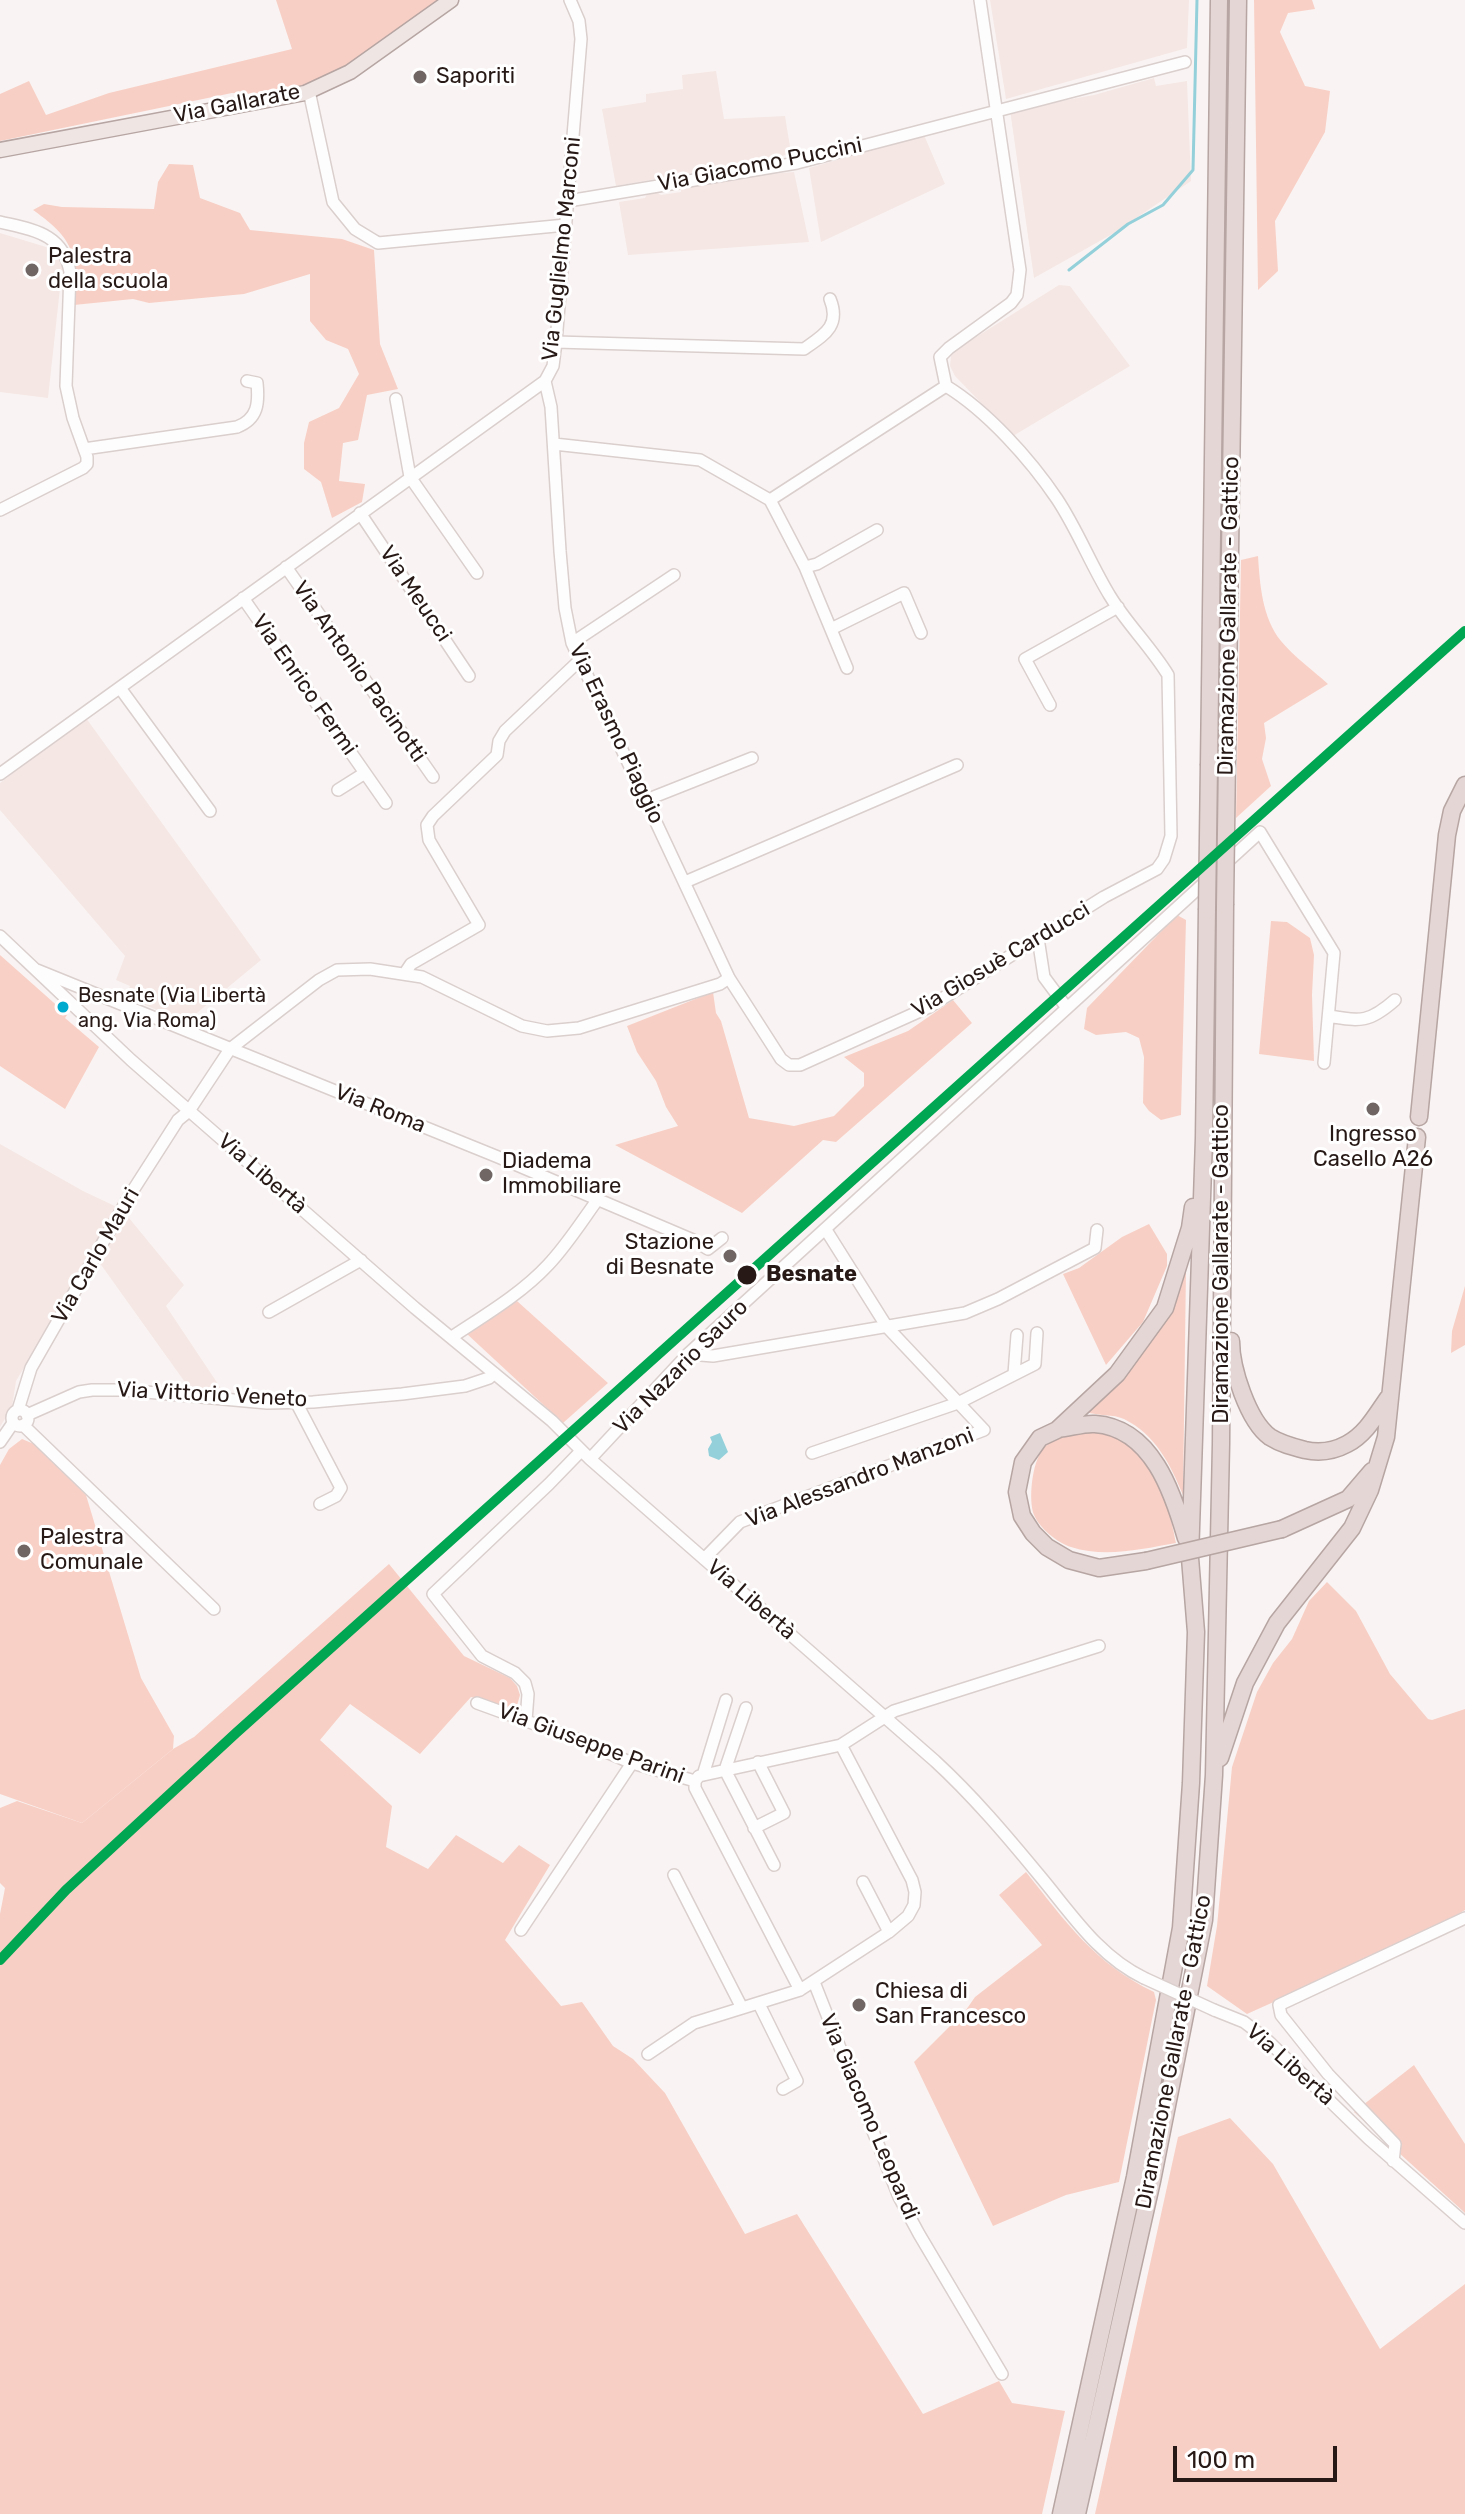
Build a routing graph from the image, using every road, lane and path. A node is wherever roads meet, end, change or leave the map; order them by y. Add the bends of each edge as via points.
1 (451, 0) edge
2 (570, 0) edge
3 (980, 0) edge
4 (1219, 0) edge
5 (1238, 0) edge
6 (1185, 62) dead end
7 (309, 91) junction
8 (997, 110) junction
9 (0, 150) edge
10 (568, 201) junction
11 (0, 222) edge
12 (566, 225) junction
13 (830, 299) dead end
14 (556, 342) junction
15 (247, 381) dead end
16 (545, 381) junction
17 (946, 386) junction
18 (396, 399) dead end
19 (554, 444) junction
20 (84, 449) junction
21 (410, 477) junction
22 (770, 500) junction
23 (0, 510) edge
24 (360, 513) junction
25 (877, 530) dead end
26 (286, 567) junction
27 (805, 567) junction
28 (477, 573) dead end
29 (674, 575) dead end
30 (243, 598) junction
31 (1118, 607) junction
32 (831, 629) junction
33 (921, 633) dead end
34 (572, 643) junction
35 (580, 660) junction
36 (847, 668) dead end
37 (469, 676) dead end
38 (120, 688) junction
39 (1050, 705) dead end
40 (752, 758) dead end
41 (957, 765) dead end
42 (365, 773) junction
43 (0, 774) edge
44 (433, 777) dead end
45 (1465, 785) edge
46 (338, 790) dead end
47 (646, 800) junction
48 (386, 803) dead end
49 (210, 811) dead end
50 (685, 882) junction
51 (1038, 938) junction
52 (1, 939) edge
53 (33, 968) junction
54 (405, 973) junction
55 (729, 978) junction
56 (1395, 1000) dead end
57 (1067, 1008) junction
58 (1329, 1016) junction
59 (230, 1049) junction
60 (1324, 1063) dead end
61 (189, 1111) junction
62 (1419, 1117) dead end
63 (1223, 1137) junction
64 (1417, 1137) dead end
65 (1204, 1138) junction
66 (598, 1199) junction
67 (826, 1230) junction
68 (1097, 1230) dead end
69 (722, 1238) dead end
70 (361, 1260) junction
71 (269, 1312) dead end
72 (887, 1327) junction
73 (1037, 1333) dead end
74 (1017, 1335) dead end
75 (452, 1337) junction
76 (688, 1354) junction
77 (494, 1373) junction
78 (1014, 1374) junction
79 (1391, 1394) junction
80 (296, 1402) junction
81 (958, 1403) junction
82 (20, 1418) junction
83 (1057, 1430) junction
84 (0, 1442) edge
85 (582, 1452) junction
86 (812, 1453) dead end
87 (1377, 1466) junction
88 (320, 1504) dead end
89 (1190, 1558) junction
90 (704, 1559) junction
91 (214, 1609) dead end
92 (1099, 1646) dead end
93 (726, 1700) dead end
94 (477, 1703) dead end
95 (746, 1708) dead end
96 (884, 1717) junction
97 (526, 1721) junction
98 (841, 1745) junction
99 (758, 1762) junction
100 (632, 1763) junction
101 (725, 1770) junction
102 (1214, 1775) junction
103 (699, 1778) junction
104 (754, 1828) junction
105 (774, 1865) dead end
106 (674, 1875) dead end
107 (863, 1882) dead end
108 (1465, 1918) edge
109 (521, 1930) dead end
110 (889, 1932) junction
111 (814, 1982) junction
112 (800, 1990) junction
113 (759, 2004) junction
114 (742, 2008) junction
115 (648, 2054) dead end
116 (783, 2089) dead end
117 (1393, 2161) junction
118 (1465, 2223) edge
119 (1002, 2374) dead end
120 (1061, 2514) edge
121 (1077, 2514) edge

1 - 7 main road, Via Gallarate via 350,72
2 - 10 street, Via Guglielmo Marconi via 581,39
3 - 8 street
4 - 65 highway, Diramazione Gallarate - Gattico, bridge
5 - 63 highway, Diramazione Gallarate - Gattico, bridge
6 - 8 street, Via Giacomo Puccini
7 - 9 main road, Via Gallarate
7 - 12 street via 333,202 355,229 378,243
8 - 10 street, Via Giacomo Puccini via 797,163
8 - 17 street via 1020,270 1017,295 940,357
10 - 12 street, Via Guglielmo Marconi
11 - 20 street via 51,238 68,259 66,386
12 - 14 street, Via Guglielmo Marconi
13 - 14 street via 834,321 804,349
14 - 16 street, Via Guglielmo Marconi
15 - 20 street via 257,383 259,403 237,427
16 - 19 street, Via Erasmo Piaggio
16 - 21 street, Via Guglielmo Marconi
17 - 22 street
17 - 31 street, Via Giosuè Carducci via 989,420 1057,499
18 - 21 street
19 - 22 street via 700,460
19 - 34 street, Via Erasmo Piaggio
20 - 23 street via 83,468
21 - 24 street, Via Guglielmo Marconi
21 - 28 street
22 - 27 street
24 - 26 street, Via Guglielmo Marconi
24 - 37 street, Via Meucci
25 - 27 street
26 - 30 street, Via Guglielmo Marconi
26 - 44 street, Via Antonio Pacinotti
27 - 32 street
29 - 34 street
30 - 38 street, Via Guglielmo Marconi
30 - 42 street, Via Enrico Fermi
31 - 39 street via 1025,659
31 - 51 street, Via Giosuè Carducci via 1168,675 1171,836 1157,869
32 - 33 street via 904,593
32 - 36 street
34 - 35 street, Via Erasmo Piaggio
35 - 47 street, Via Erasmo Piaggio
35 - 54 street via 505,731 497,755 427,825 429,840 479,925 411,964
38 - 43 street, Via Guglielmo Marconi
38 - 49 street
40 - 47 street
41 - 50 street
42 - 46 street, Via Enrico Fermi
42 - 48 street, Via Enrico Fermi
45 - 62 highway via 1447,835
47 - 50 street, Via Erasmo Piaggio
50 - 55 street, Via Erasmo Piaggio
51 - 55 street, Via Giosuè Carducci via 929,1007 800,1065 781,1059
51 - 57 street via 1044,977
52 - 53 street, Via Libertà
53 - 59 street, Via Roma
53 - 61 street, Via Libertà
54 - 55 street via 438,983 522,1026 547,1031 579,1028
54 - 59 street via 337,970
56 - 58 street via 1369,1019
57 - 58 street, Via Nazario Sauro via 1260,832 1334,953
57 - 67 street, Via Nazario Sauro
58 - 60 street, Via Nazario Sauro
59 - 61 street, Via Carlo Mauri
59 - 66 street, Via Roma
61 - 70 street, Via Libertà
61 - 82 street, Via Carlo Mauri via 130,1195 31,1368
63 - 79 highway via 1232,1224 1231,1352 1241,1392 1256,1421 1286,1445 1330,1451 1366,1430
63 - 102 highway, Diramazione Gallarate - Gattico
64 - 79 highway
65 - 83 highway via 1190,1228 1165,1308 1117,1374
65 - 89 highway, Diramazione Gallarate - Gattico
66 - 69 street, Via Roma via 708,1249
66 - 75 street via 546,1267
67 - 72 street, Via Alessandro Manzoni
67 - 76 street, Via Nazario Sauro
68 - 72 street via 1095,1248 998,1299 965,1313
70 - 71 street
70 - 75 street, Via Libertà
72 - 76 street via 713,1356
72 - 81 street, Via Alessandro Manzoni
73 - 78 street via 1035,1364
74 - 78 street
75 - 77 street, Via Libertà
76 - 85 street, Via Nazario Sauro
77 - 80 street, Via Vittorio Veneto via 465,1386
77 - 85 street, Via Libertà
78 - 81 street
79 - 87 highway
80 - 82 street, Via Vittorio Veneto via 100,1389 79,1392
80 - 88 street via 341,1488
81 - 86 street
81 - 90 street, Via Alessandro Manzoni via 984,1430 740,1522
82 - 84 street
82 - 91 street
83 - 87 highway, bridge via 1040,1438 1023,1462 1017,1492 1022,1516 1047,1547 1099,1568 1282,1529 1348,1499
83 - 89 highway via 1095,1424 1127,1435 1142,1447 1173,1496
85 - 90 street, Via Libertà
85 - 97 street, Via Nazario Sauro via 433,1594 482,1656 525,1683
87 - 102 highway via 1352,1528 1277,1623 1245,1683
89 - 120 highway, Diramazione Gallarate - Gattico via 1196,1632 1181,1928 1135,2177
90 - 96 street, Via Libertà
92 - 96 street, Via Giuseppe Parini
93 - 103 street
94 - 97 street, Via Giuseppe Parini
95 - 101 street
96 - 98 street, Via Giuseppe Parini
96 - 117 street, Via Libertà, bridge via 960,1784 1092,1940 1118,1963 1244,2022
97 - 100 street, Via Giuseppe Parini
98 - 99 street, Via Giuseppe Parini
98 - 110 street via 912,1880 914,1905
99 - 101 street, Via Giuseppe Parini
99 - 104 street via 784,1813
100 - 103 street, Via Giuseppe Parini
100 - 109 street
101 - 103 street, Via Giuseppe Parini
101 - 104 street
102 - 121 highway, Diramazione Gallarate - Gattico via 1204,1920
103 - 112 street via 695,1788
104 - 105 street
106 - 114 street
107 - 110 street
108 - 117 street via 1279,2005 1281,2015 1328,2074 1395,2144
110 - 111 street
111 - 112 street
111 - 119 street, Via Giacomo Leopardi via 899,2197
112 - 113 street
113 - 114 street
113 - 116 street via 797,2081
114 - 115 street via 694,2023
117 - 118 street, Via Libertà

